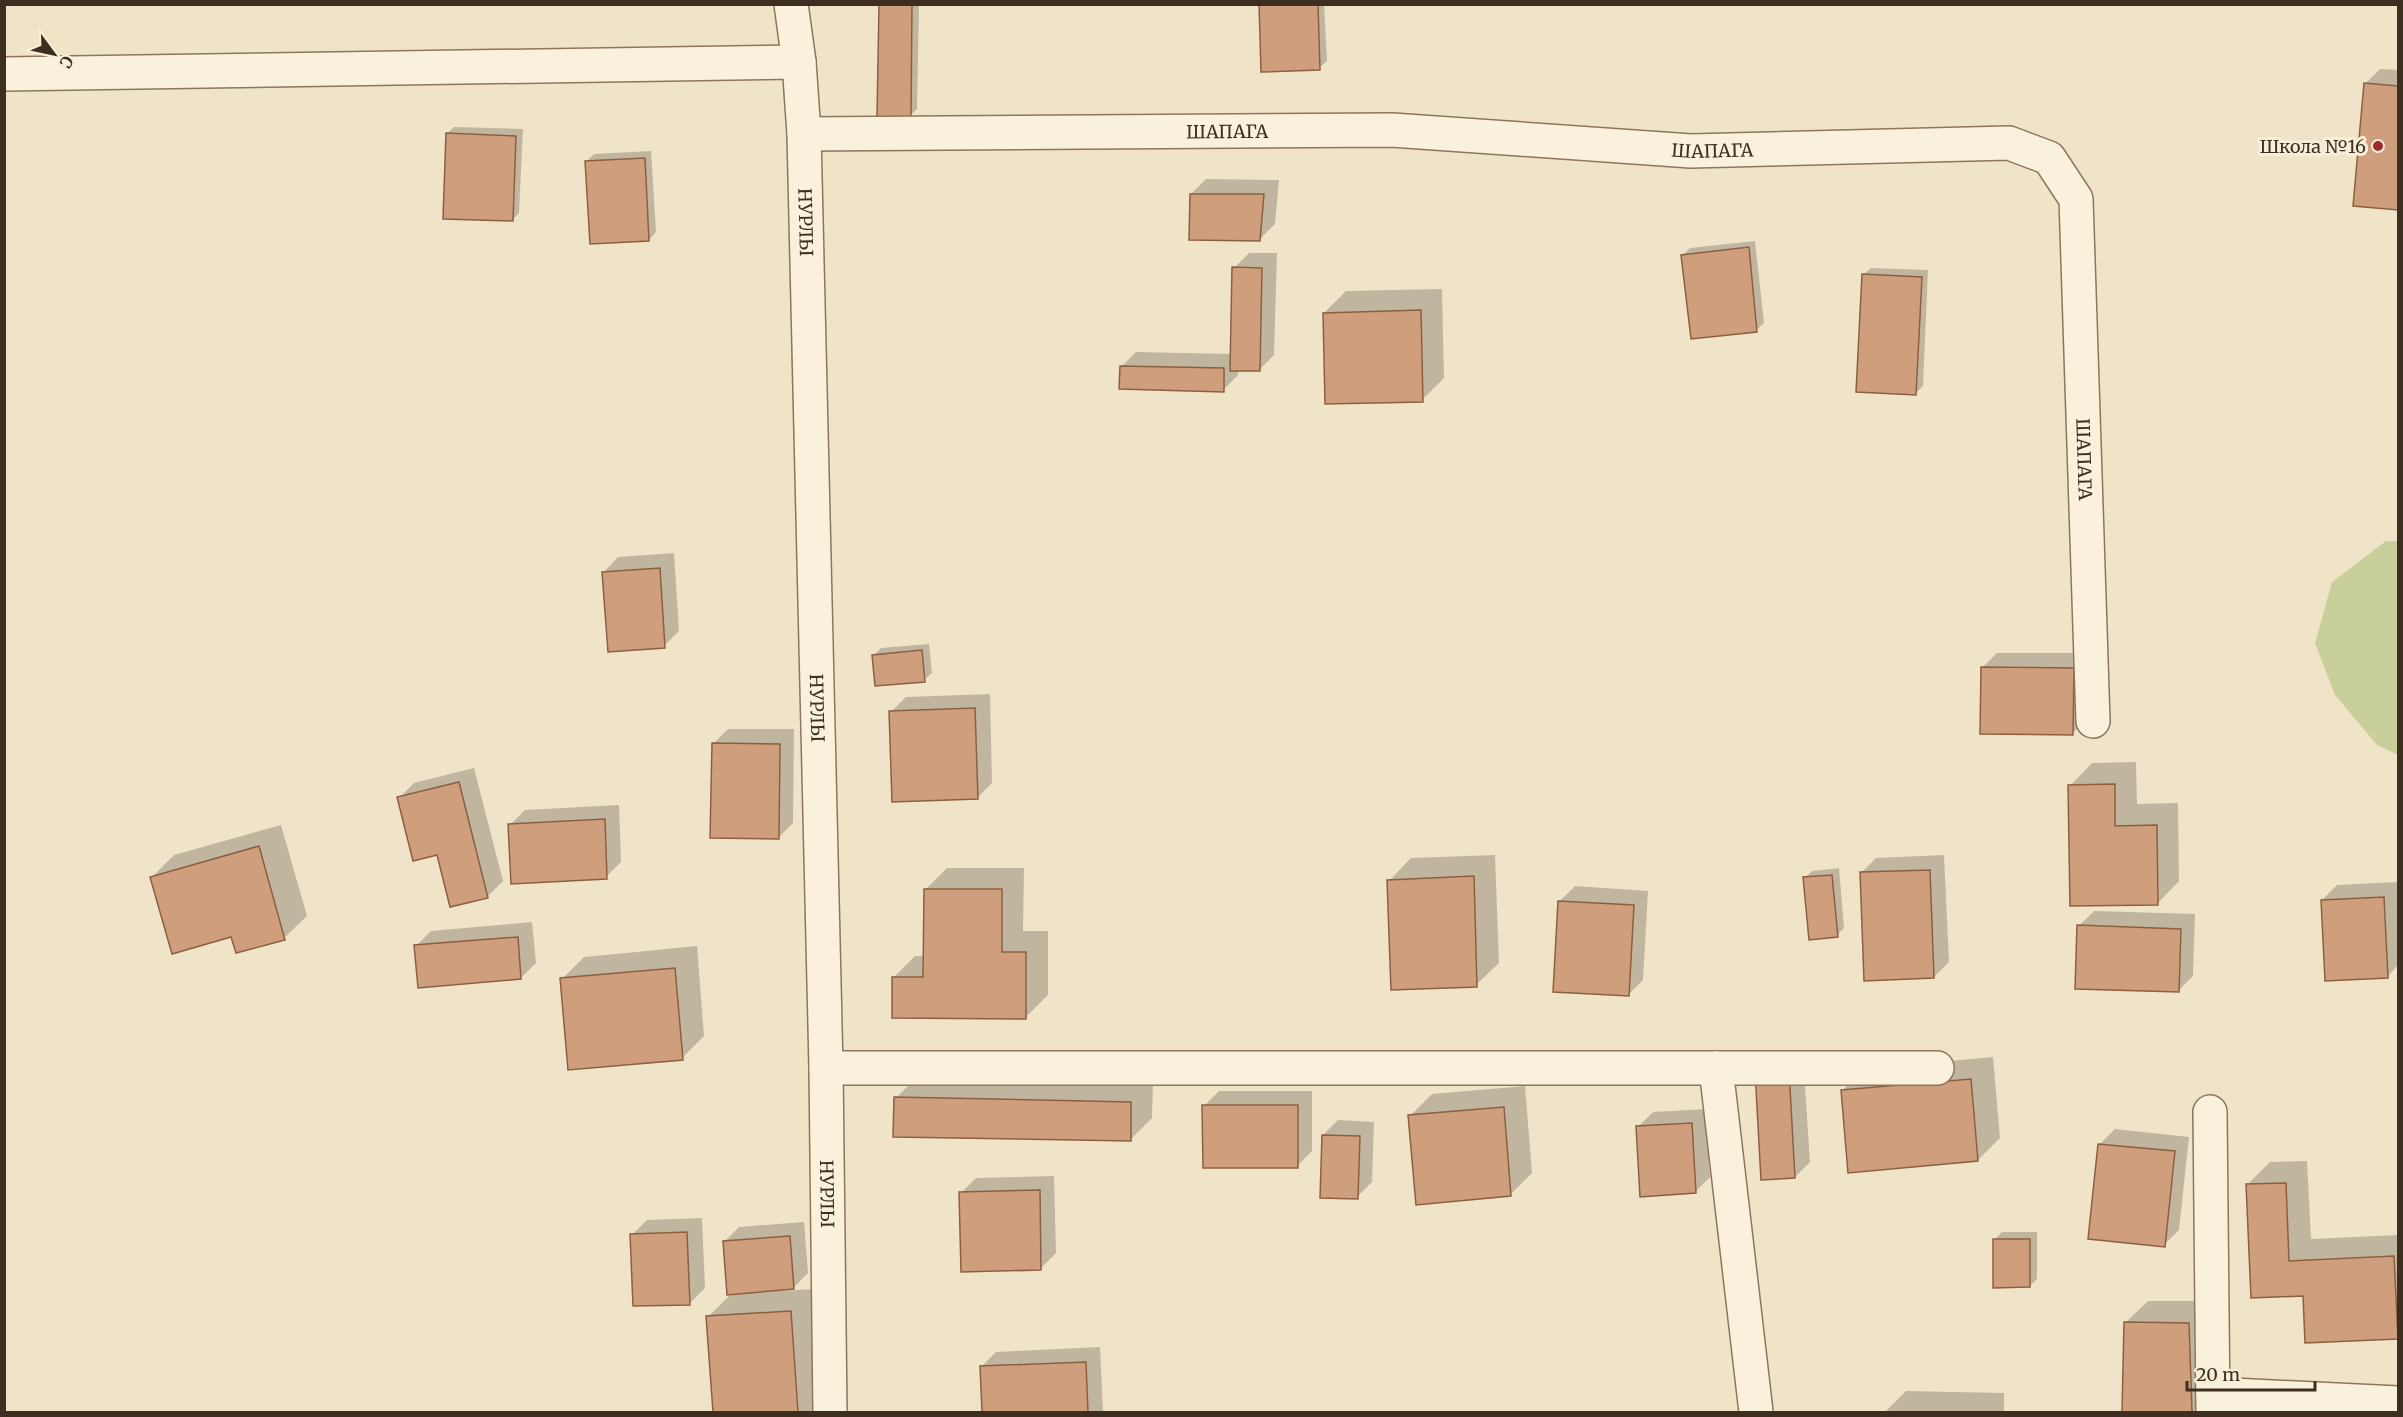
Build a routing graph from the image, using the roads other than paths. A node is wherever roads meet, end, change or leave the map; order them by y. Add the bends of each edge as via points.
1 (791, 4) edge
2 (799, 62) junction
3 (4, 74) edge
4 (804, 134) junction
5 (2093, 721) dead end
6 (826, 1068) junction
7 (1716, 1068) junction
8 (1937, 1068) dead end
9 (2210, 1112) dead end
10 (2398, 1402) edge
11 (2213, 1403) edge
12 (830, 1413) edge
13 (1756, 1413) edge

1 - 2 street, НУРЛЫ
2 - 3 street
2 - 4 street, НУРЛЫ
4 - 5 street, ШАПАГА via 1392,130 1691,151 2008,144 2049,158 2076,199
4 - 6 street, НУРЛЫ
6 - 7 street
6 - 12 street, НУРЛЫ
7 - 8 street
7 - 13 street
9 - 11 street
10 - 11 street

